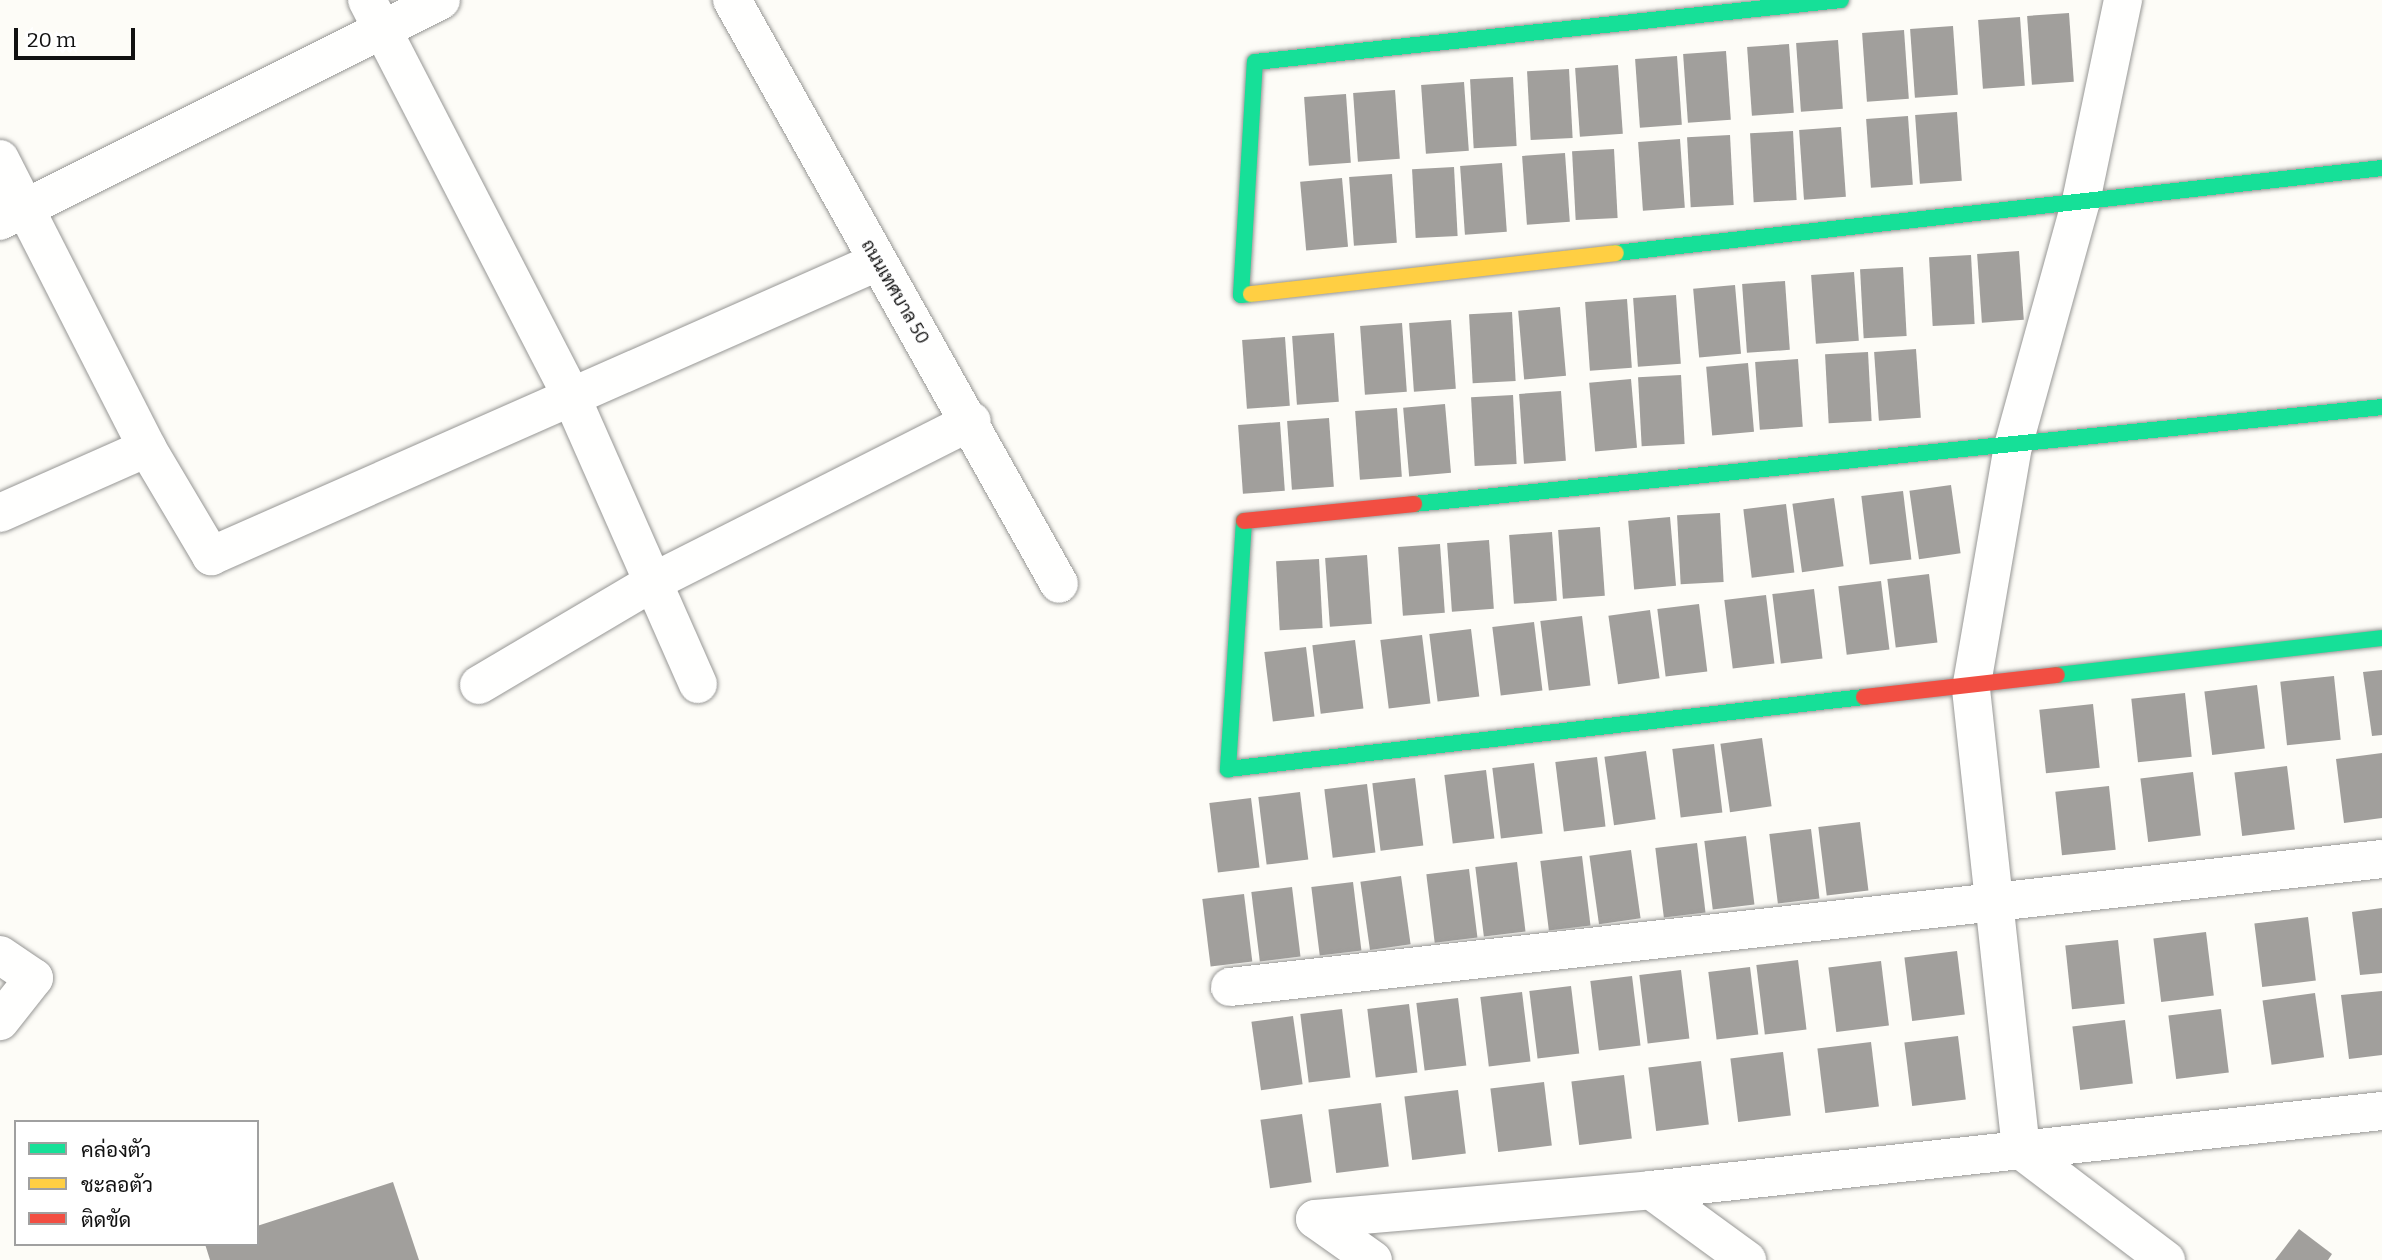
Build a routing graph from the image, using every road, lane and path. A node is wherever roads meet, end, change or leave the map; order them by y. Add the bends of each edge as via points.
1 (441, 0) edge
2 (732, 0) edge
3 (1841, 0) edge
4 (2123, 0) edge
5 (373, 14) edge
6 (0, 159) edge
7 (2382, 168) edge
8 (2081, 201) junction
9 (13, 214) edge
10 (877, 262) junction
11 (570, 394) junction
12 (2382, 407) edge
13 (972, 421) junction
14 (2013, 446) junction
15 (147, 449) junction
16 (0, 513) edge
17 (653, 582) junction
18 (1059, 584) dead end
19 (2382, 638) edge
20 (698, 684) dead end
21 (479, 685) dead end
22 (1971, 688) junction
23 (2382, 859) edge
24 (1991, 906) junction
25 (0, 955) edge
26 (1230, 987) dead end
27 (0, 1021) edge
28 (2377, 1116) edge
29 (2021, 1150) junction
30 (1651, 1190) junction
31 (1373, 1260) edge
32 (1747, 1260) edge
33 (2166, 1260) edge

1 - 5 street
2 - 10 street, ถนนเทศบาล 50
3 - 8 street via 1255,62 1241,295
4 - 8 street
5 - 9 street
5 - 11 street
6 - 9 street
7 - 8 street
8 - 14 street
9 - 15 street
10 - 11 street
10 - 13 street, ถนนเทศบาล 50
11 - 15 street via 211,556
11 - 17 street
12 - 14 street
13 - 17 street
13 - 18 street, ถนนเทศบาล 50
14 - 22 street
14 - 22 street via 1239,521 1228,769
15 - 16 street
17 - 20 street
17 - 21 street
19 - 22 street
22 - 24 street
23 - 24 street
24 - 26 street
24 - 29 street
25 - 27 street via 34,978
28 - 29 street
29 - 30 street
29 - 33 street
30 - 31 street via 1315,1219
30 - 32 street

